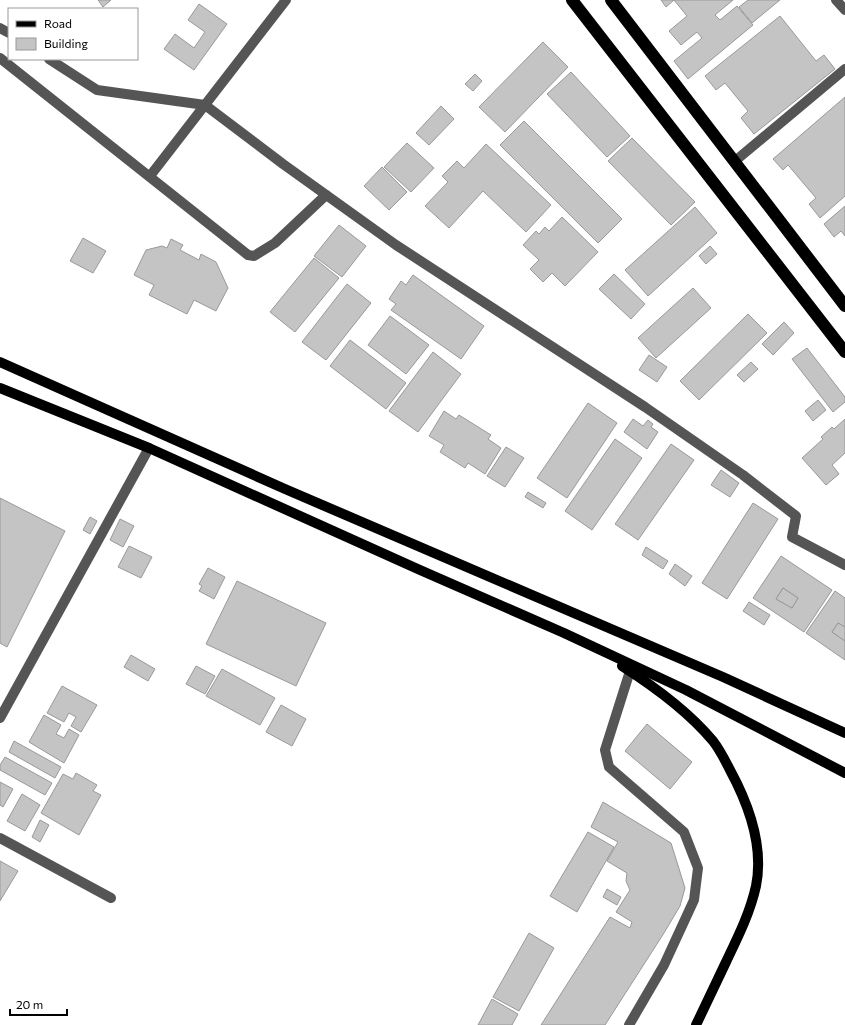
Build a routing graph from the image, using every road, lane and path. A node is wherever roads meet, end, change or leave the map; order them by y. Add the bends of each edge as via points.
1 (286, 0) edge
2 (572, 0) edge
3 (611, 0) edge
4 (836, 0) edge
5 (845, 10) edge
6 (0, 58) edge
7 (51, 60) edge
8 (845, 69) edge
9 (205, 105) junction
10 (735, 161) junction
11 (150, 176) junction
12 (326, 195) junction
13 (845, 306) edge
14 (845, 352) edge
15 (0, 362) edge
16 (0, 388) edge
17 (149, 448) junction
18 (845, 565) edge
19 (590, 645) junction
20 (630, 671) junction
21 (0, 718) edge
22 (845, 733) edge
23 (845, 773) edge
24 (0, 838) edge
25 (111, 898) dead end
26 (629, 1025) edge
27 (696, 1025) edge

1 - 9 street
2 - 14 highway
3 - 10 highway
4 - 5 street
6 - 11 street
7 - 9 street via 97,90
8 - 10 street
9 - 11 street
9 - 12 street
10 - 13 highway
11 - 12 street via 248,255 254,256 275,243
12 - 18 street via 396,245 645,407 743,475 796,516 792,537
15 - 22 main road via 285,489 723,677
16 - 17 main road
17 - 19 main road
17 - 21 street
19 - 20 main road
19 - 23 main road via 686,690
20 - 26 street via 605,750 609,767 684,832 698,868 694,900 664,965
20 - 27 main road via 650,684 713,742 741,789 757,844 756,885 745,922
24 - 25 street

